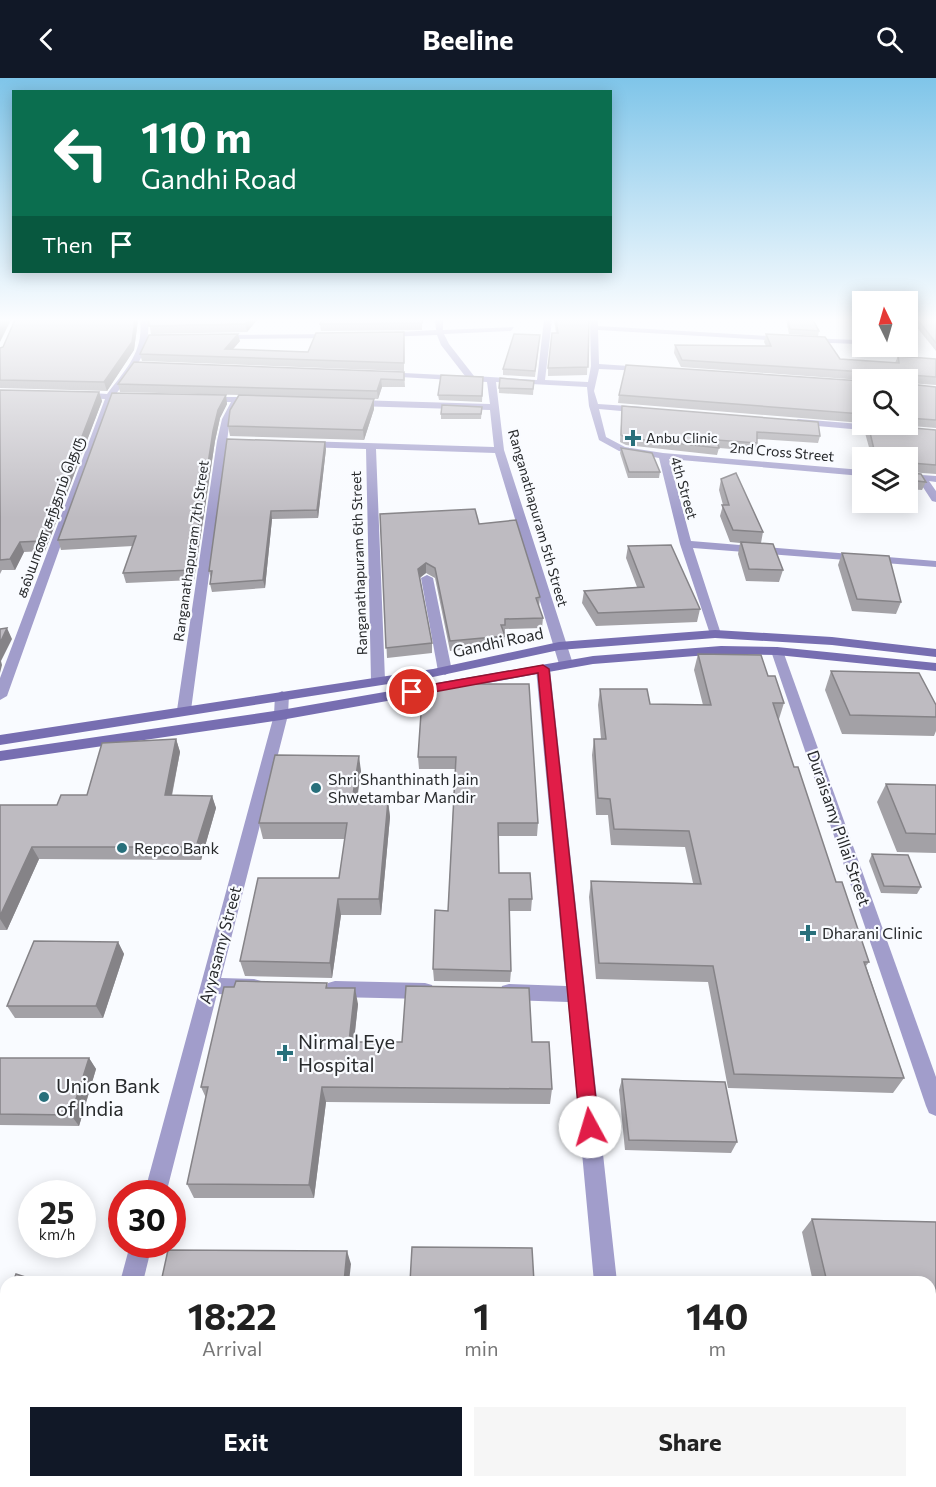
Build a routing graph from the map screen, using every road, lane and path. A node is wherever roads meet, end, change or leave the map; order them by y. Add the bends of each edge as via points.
1 (593, 385) edge
2 (118, 386) edge
3 (492, 386) edge
4 (68, 394) edge
5 (110, 396) junction
6 (145, 397) edge
7 (202, 399) edge
8 (236, 400) junction
9 (270, 400) edge
10 (350, 403) edge
11 (493, 406) junction
12 (593, 406) junction
13 (653, 410) edge
14 (784, 421) edge
15 (852, 427) edge
16 (291, 443) edge
17 (371, 446) junction
18 (499, 450) junction
19 (663, 456) junction
20 (852, 472) edge
21 (918, 478) edge
22 (922, 478) junction
23 (936, 479) edge
24 (936, 499) edge
25 (686, 544) junction
26 (936, 564) edge
27 (427, 578) edge
28 (716, 634) junction
29 (559, 646) junction
30 (777, 651) junction
31 (936, 653) edge
32 (566, 664) junction
33 (936, 667) edge
34 (543, 669) junction
35 (445, 670) junction
36 (378, 680) junction
37 (282, 695) junction
38 (0, 696) edge
39 (183, 710) junction
40 (281, 715) junction
41 (0, 740) edge
42 (0, 756) edge
43 (209, 986) junction
44 (268, 987) edge
45 (316, 988) edge
46 (446, 991) edge
47 (493, 992) edge
48 (576, 994) junction
49 (936, 1106) edge
50 (159, 1180) edge
51 (138, 1258) edge
52 (133, 1276) edge
53 (605, 1276) edge

1 - 12 street, 4th Street
2 - 5 street, கல்யாண சுந்தரம் தெரு
3 - 11 street, Ranganathapuram 5th Street
4 - 5 street
5 - 6 street
5 - 38 street, கல்யாண சுந்தரம் தெரு
7 - 8 street
8 - 9 street
8 - 39 street, Ranganathapuram 7th Street via 226,419 228,441
10 - 11 street
11 - 18 street, Ranganathapuram 5th Street
12 - 13 street
12 - 19 street, 4th Street via 602,438 622,449
14 - 15 street
16 - 17 street
17 - 18 street
17 - 36 street, Ranganathapuram 6th Street
18 - 29 street, Ranganathapuram 5th Street
19 - 20 street, 2nd Cross Street
19 - 25 street, 4th Street
21 - 22 street
22 - 23 street
22 - 24 street
25 - 26 street
25 - 28 street, 4th Street
27 - 35 street
28 - 29 main road, Gandhi Road
28 - 31 main road, Gandhi Road via 832,641
29 - 32 street, Ranganathapuram 5th Street
29 - 35 main road, Gandhi Road
30 - 32 main road, Gandhi Road via 721,650
30 - 33 main road, Gandhi Road
30 - 49 street, Duraisamy Pillai Street
32 - 34 main road, Gandhi Road
34 - 40 main road, Gandhi Road
34 - 48 street
35 - 36 main road, Gandhi Road
36 - 37 main road, Gandhi Road
37 - 39 main road, Gandhi Road
37 - 40 street, Ayyasamy Street
39 - 41 main road, Gandhi Road
40 - 42 main road, Gandhi Road
40 - 43 street, Ayyasamy Street
43 - 44 street
43 - 50 street, Ayyasamy Street
45 - 46 street
47 - 48 street
48 - 53 street
51 - 52 street

